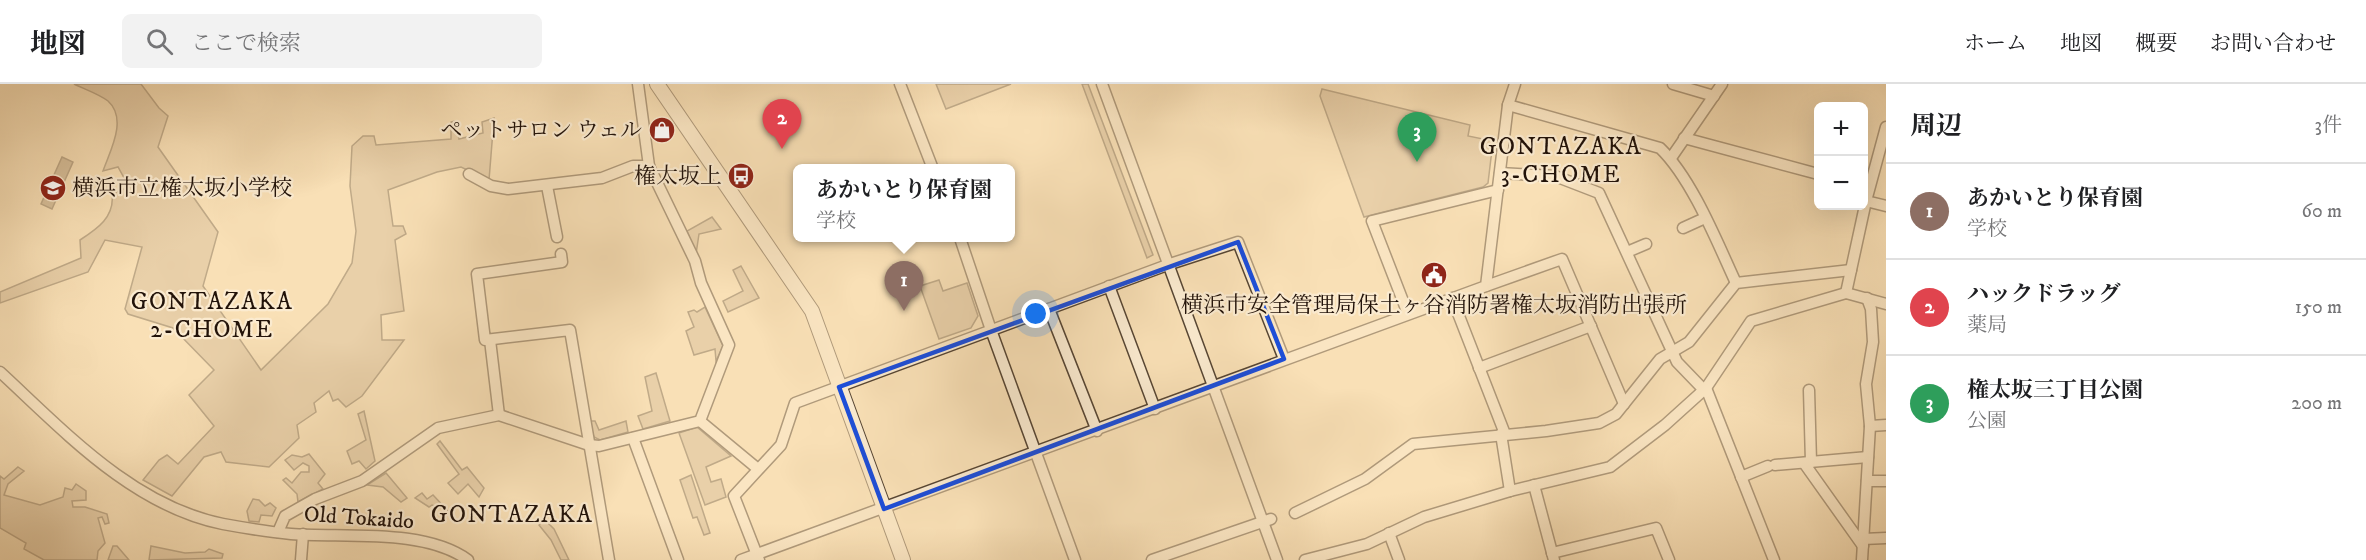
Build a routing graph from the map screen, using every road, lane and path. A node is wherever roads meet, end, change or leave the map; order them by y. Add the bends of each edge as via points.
1 (638, 84) edge
2 (657, 84) edge
3 (900, 84) edge
4 (1102, 84) edge
5 (1515, 84) edge
6 (1673, 84) edge
7 (1722, 84) edge
8 (1714, 96) junction
9 (1508, 105) junction
10 (1886, 130) edge
11 (1684, 138) junction
12 (1671, 158) junction
13 (931, 164) edge
14 (648, 166) junction
15 (1500, 173) junction
16 (1814, 173) edge
17 (469, 174) dead end
18 (1868, 184) edge
19 (547, 186) junction
20 (1498, 190) junction
21 (1868, 202) edge
22 (1886, 206) edge
23 (1864, 210) edge
24 (1705, 218) junction
25 (1683, 228) dead end
26 (557, 237) dead end
27 (962, 242) edge
28 (1646, 244) dead end
29 (1627, 252) junction
30 (561, 254) dead end
31 (1170, 264) junction
32 (1851, 270) junction
33 (1736, 283) junction
34 (1109, 286) junction
35 (1486, 286) junction
36 (1846, 293) junction
37 (1452, 298) junction
38 (1867, 298) junction
39 (1886, 304) edge
40 (1049, 309) junction
41 (1408, 314) junction
42 (1591, 326) junction
43 (991, 330) junction
44 (490, 340) junction
45 (1673, 351) junction
46 (1284, 359) junction
47 (1479, 368) junction
48 (0, 372) edge
49 (839, 387) junction
50 (1214, 387) junction
51 (1705, 389) junction
52 (1809, 390) dead end
53 (1624, 404) junction
54 (1155, 409) junction
55 (499, 415) junction
56 (700, 421) junction
57 (1886, 425) edge
58 (1869, 426) junction
59 (1097, 431) junction
60 (1503, 434) junction
61 (633, 438) junction
62 (589, 445) junction
63 (1037, 453) junction
64 (1868, 457) junction
65 (1808, 462) junction
66 (758, 470) junction
67 (1741, 477) junction
68 (1867, 481) junction
69 (1886, 481) edge
70 (1534, 485) junction
71 (1510, 491) junction
72 (884, 508) junction
73 (1295, 513) dead end
74 (1267, 520) junction
75 (278, 532) junction
76 (303, 534) junction
77 (1389, 534) junction
78 (1886, 538) edge
79 (1863, 542) junction
80 (758, 557) edge
81 (1550, 557) edge
82 (1312, 559) edge
83 (301, 560) edge
84 (468, 560) edge
85 (609, 560) edge
86 (678, 560) edge
87 (741, 560) edge
88 (903, 560) edge
89 (1075, 560) edge
90 (1152, 560) edge
91 (1278, 560) edge
92 (1398, 560) edge
93 (1669, 560) edge
94 (1774, 560) edge
95 (1862, 560) edge

1 - 14 street
2 - 49 street via 812,311
3 - 13 street
4 - 31 street
5 - 9 street
6 - 8 street
7 - 8 street
8 - 11 street
9 - 12 street via 1660,148
9 - 15 street
10 - 18 street
11 - 12 street
11 - 16 street
12 - 24 street
14 - 19 street
14 - 56 street via 695,261 700,283 729,345
15 - 20 street
15 - 29 street via 1555,177 1599,194
17 - 19 street via 491,186 508,189
19 - 26 street
20 - 35 street
20 - 41 street via 1372,221
21 - 22 street
23 - 32 street
24 - 25 street
24 - 33 street
27 - 43 street
28 - 29 street
29 - 45 street
30 - 44 street via 562,262 477,274 485,340
31 - 34 street
31 - 46 street via 1238,242
31 - 50 street
32 - 33 street
32 - 36 street
33 - 45 street via 1689,342
34 - 40 street
34 - 54 street
35 - 37 street
35 - 42 street via 1562,259
36 - 38 street
36 - 51 street via 1751,321
37 - 41 street
37 - 47 street
38 - 39 street
38 - 58 street via 1873,342 1866,384
40 - 43 street
40 - 59 street
41 - 46 street
42 - 47 street
42 - 53 street
43 - 49 street
43 - 63 street
44 - 55 street
44 - 62 street via 570,330
45 - 51 street via 1677,362
45 - 53 street via 1660,359
46 - 50 street
47 - 60 street
48 - 75 street, Old Tokaido via 101,461 150,496 221,523
49 - 66 street via 795,403 781,445
49 - 72 street
50 - 54 street
50 - 74 street
51 - 67 street
51 - 70 street via 1610,467
52 - 65 street
53 - 60 street via 1616,414 1581,428
54 - 59 street
55 - 62 street
55 - 75 street via 438,428 362,481 315,499 285,516
56 - 61 street
56 - 66 street
57 - 58 street
58 - 64 street
59 - 63 street
60 - 71 street
60 - 73 street via 1413,444 1365,479
61 - 62 street
61 - 86 street
62 - 85 street
63 - 72 street
63 - 89 street
64 - 65 street
64 - 68 street
65 - 67 street via 1772,465
65 - 79 street
66 - 80 street via 734,496
67 - 94 street
68 - 69 street
68 - 79 street
70 - 71 street
70 - 81 street
71 - 77 street via 1424,517
72 - 80 street
72 - 88 street
74 - 90 street
74 - 91 street
75 - 76 street, Old Tokaido
76 - 83 street
76 - 84 street, Old Tokaido via 417,540 453,549
77 - 82 street
77 - 92 street
78 - 79 street
79 - 95 street
80 - 87 street
81 - 93 street via 1656,528

